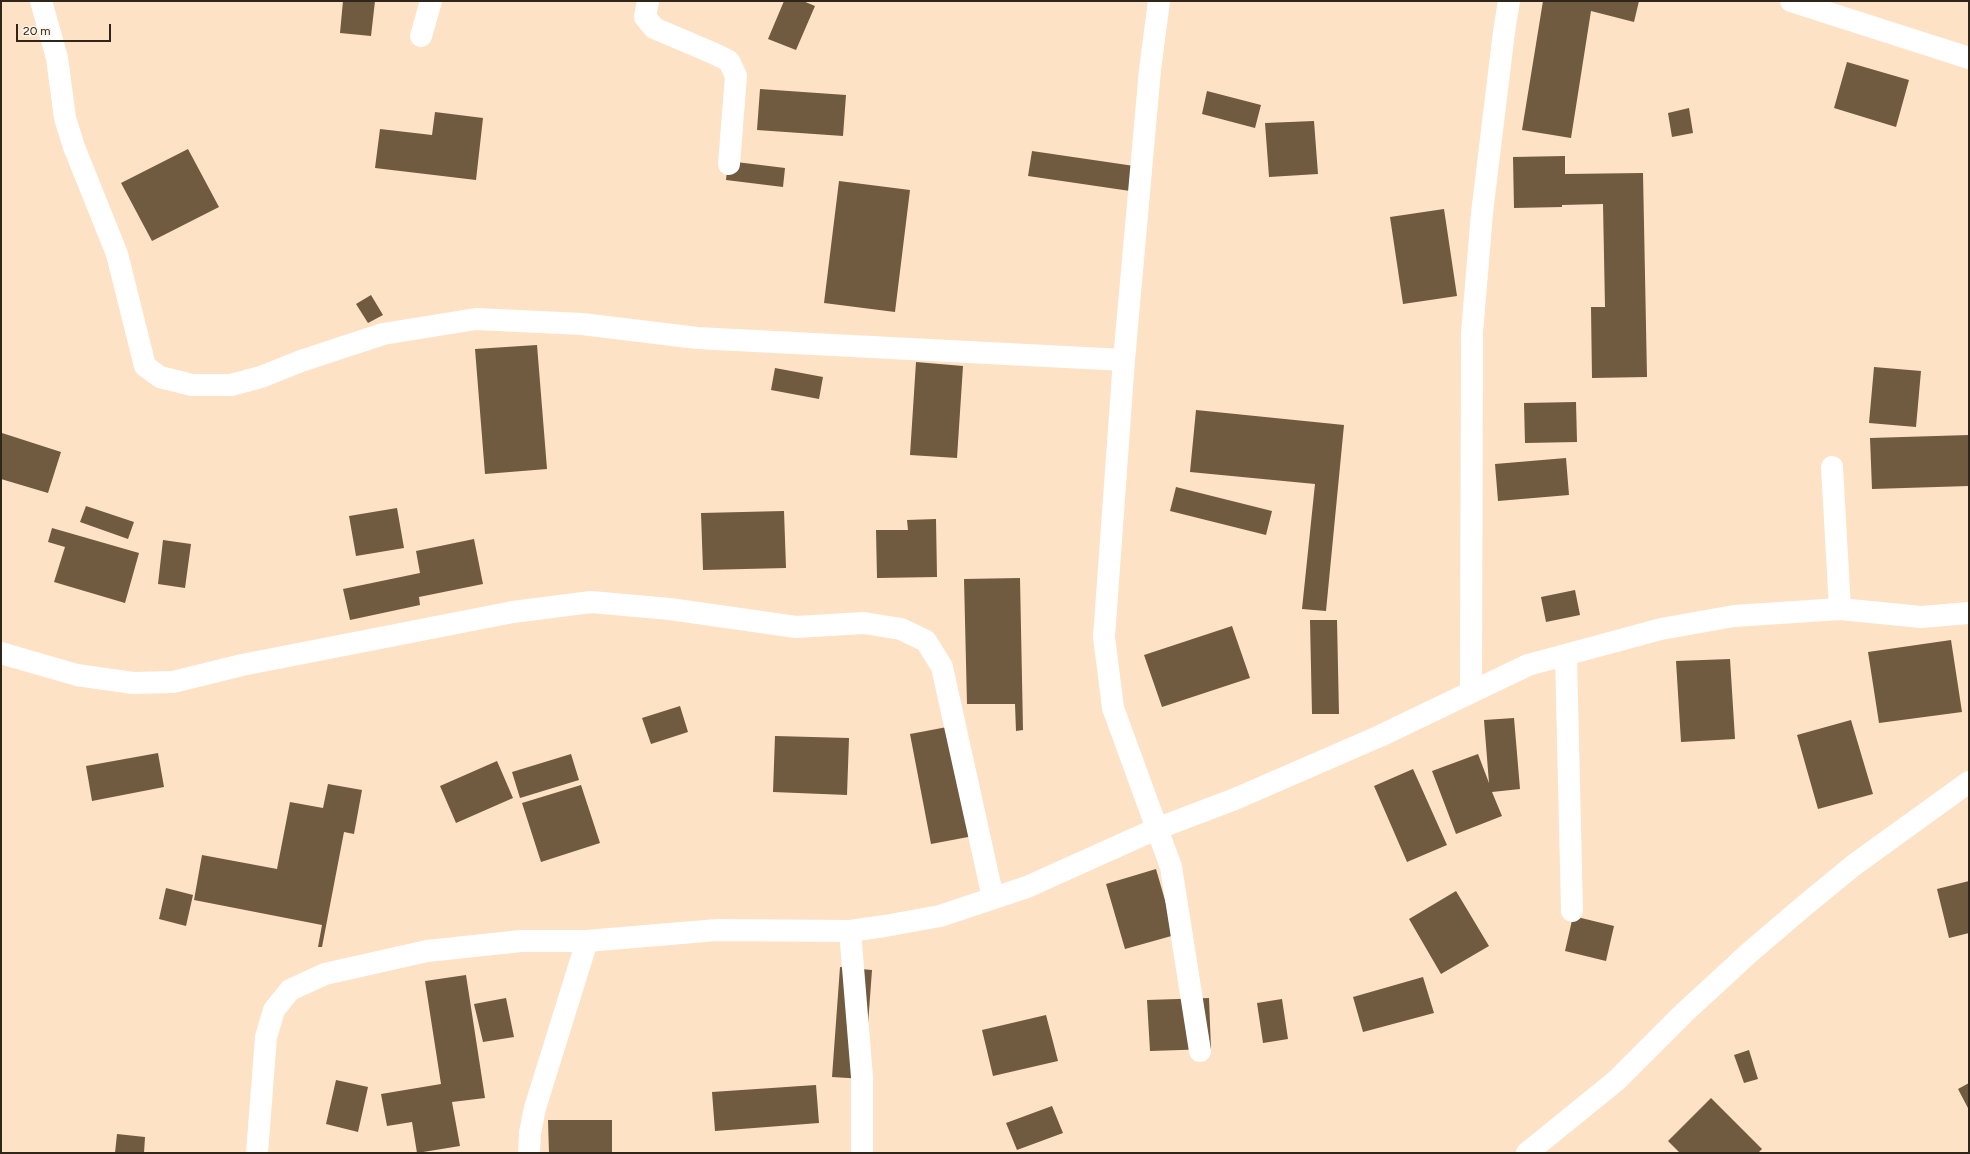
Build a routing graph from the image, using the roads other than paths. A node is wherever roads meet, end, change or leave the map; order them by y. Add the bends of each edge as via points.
1 (40, 1) edge
2 (431, 1) edge
3 (648, 1) edge
4 (1159, 1) edge
5 (1509, 1) edge
6 (1791, 1) edge
7 (421, 36) dead end
8 (1969, 58) edge
9 (729, 164) dead end
10 (1124, 360) junction
11 (1832, 467) dead end
12 (1840, 609) junction
13 (1969, 613) edge
14 (1, 653) edge
15 (1566, 655) junction
16 (1471, 692) junction
17 (1969, 782) edge
18 (1156, 828) junction
19 (993, 898) junction
20 (1572, 911) dead end
21 (850, 931) junction
22 (587, 941) junction
23 (1200, 1050) dead end
24 (257, 1153) edge
25 (529, 1153) edge
26 (862, 1153) edge
27 (1527, 1153) edge

1 - 10 street via 57,58 65,118 74,147 117,254 145,366 160,377 192,385 231,385 262,377 301,361 383,334 476,319 582,324 697,338
2 - 7 street
3 - 9 street via 645,17 654,28 730,61 736,76
4 - 10 street
5 - 16 street via 1482,213 1472,333
6 - 8 street
10 - 18 street via 1104,638 1113,708
11 - 12 street
12 - 13 street via 1921,617
12 - 15 street via 1734,616 1661,628
14 - 19 street via 77,675 133,684 173,682 242,665 513,612 591,602 670,609 796,627 864,623 901,629 926,641 942,667
15 - 16 street via 1528,665
15 - 20 street
16 - 18 street via 1380,736 1242,796
17 - 27 street via 1854,865 1798,911 1691,1007 1617,1080
18 - 19 street via 1027,886
18 - 23 street via 1171,867
19 - 21 street via 940,916
21 - 22 street via 717,930
21 - 26 street via 862,1077
22 - 24 street via 521,941 427,951 325,974 290,990 274,1010 266,1037
22 - 25 street via 535,1108

